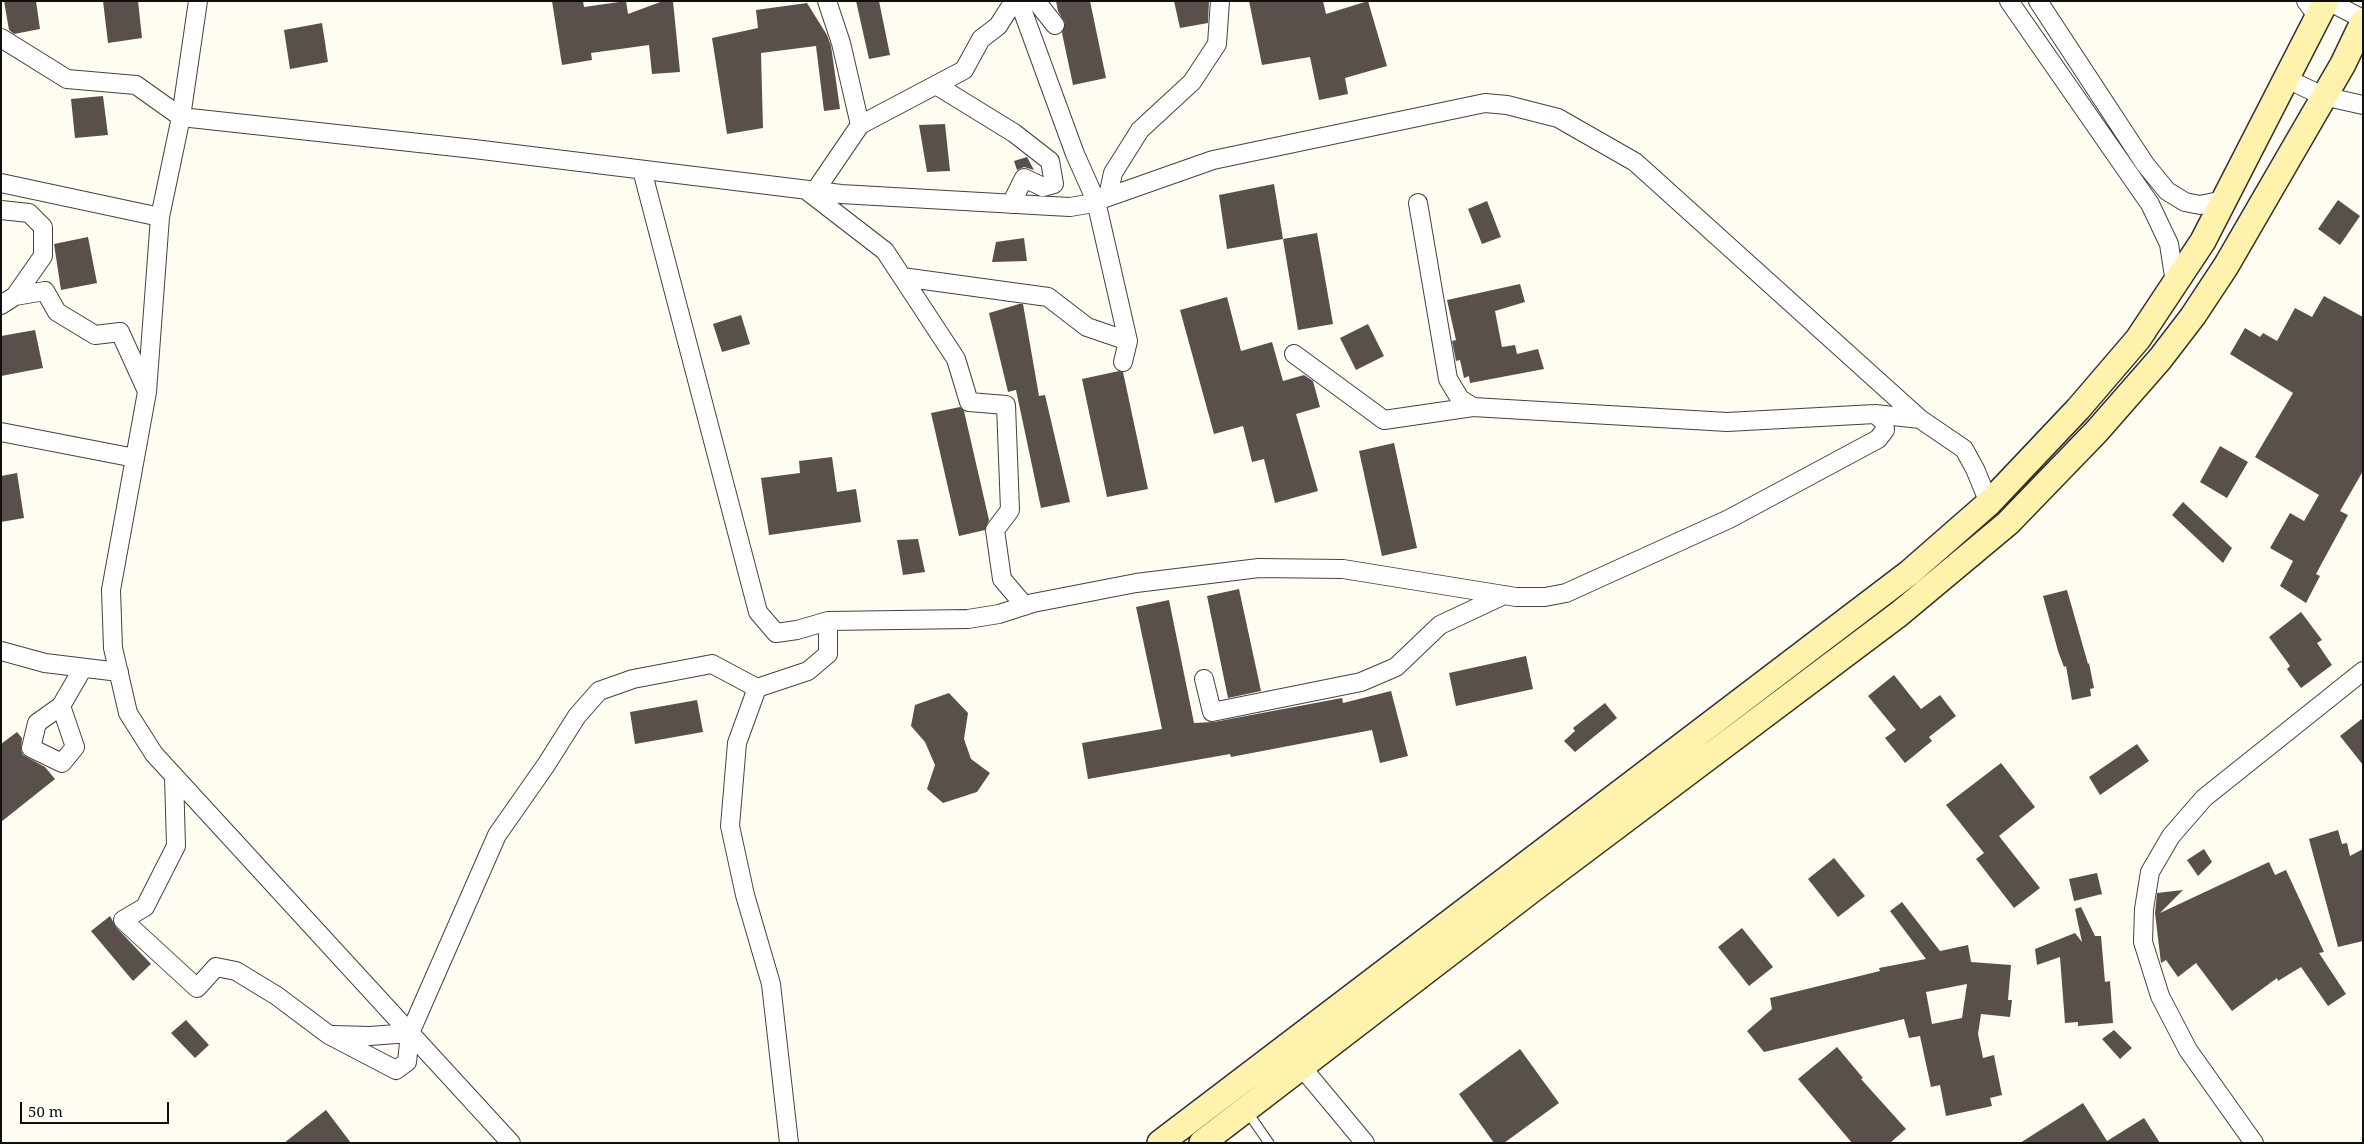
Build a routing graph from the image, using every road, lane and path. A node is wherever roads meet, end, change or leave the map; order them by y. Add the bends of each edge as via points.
1 (198, 1) edge
2 (827, 1) edge
3 (1014, 1) edge
4 (1019, 1) edge
5 (1036, 1) edge
6 (1220, 1) edge
7 (2009, 1) edge
8 (2038, 1) edge
9 (2320, 5) edge
10 (2363, 21) edge
11 (1055, 25) dead end
12 (1, 38) edge
13 (2287, 79) junction
14 (936, 85) junction
15 (2323, 96) junction
16 (2363, 105) edge
17 (180, 117) junction
18 (860, 125) junction
19 (642, 170) junction
20 (1, 183) edge
21 (811, 190) junction
22 (1102, 198) junction
23 (2224, 200) junction
24 (1418, 203) dead end
25 (1011, 204) junction
26 (1, 210) edge
27 (160, 217) junction
28 (902, 277) junction
29 (2175, 283) junction
30 (8, 301) edge
31 (1128, 341) junction
32 (1294, 354) dead end
33 (1123, 362) dead end
34 (147, 392) junction
35 (1473, 406) junction
36 (1876, 414) junction
37 (1920, 419) junction
38 (1, 432) edge
39 (135, 458) junction
40 (1989, 503) junction
41 (1504, 595) junction
42 (1025, 606) junction
43 (828, 621) junction
44 (1, 651) edge
45 (83, 668) junction
46 (2363, 670) edge
47 (119, 672) junction
48 (1204, 679) dead end
49 (757, 688) junction
50 (61, 706) dead end
51 (174, 776) junction
52 (410, 1032) junction
53 (329, 1035) junction
54 (1285, 1047) junction
55 (1301, 1068) junction
56 (1246, 1110) junction
57 (511, 1143) edge
58 (789, 1143) edge
59 (1160, 1143) edge
60 (1202, 1143) edge
61 (1269, 1143) edge
62 (1365, 1143) edge
63 (2254, 1143) edge

1 - 17 street
2 - 18 street via 841,43
3 - 14 street via 998,26 981,39 964,70
4 - 22 street via 1075,154
5 - 11 street
6 - 22 street via 1216,44 1192,82 1140,130 1113,173
7 - 29 street via 2150,204 2169,244
8 - 23 street via 2166,191 2185,202 2200,205
9 - 10 street
9 - 13 main road
10 - 15 main road via 2343,64
12 - 17 street via 66,79 136,85
13 - 15 street
13 - 23 main road
14 - 18 street
14 - 25 street via 1007,128 1050,161 1054,184 1043,187 1024,178
15 - 16 street
15 - 55 main road via 2226,266 2193,316 2098,431 2008,523 1899,614
17 - 19 street
17 - 27 street
18 - 21 street
19 - 21 street
19 - 43 street via 758,612 776,633
20 - 27 street
21 - 25 street
21 - 28 street via 885,251
22 - 25 street via 1070,207
22 - 31 street
22 - 37 street via 1213,160 1485,103 1558,118 1635,162
23 - 29 main road via 2203,241
24 - 35 street via 1448,379 1460,399
26 - 30 street via 30,213 43,227 43,256
27 - 34 street
28 - 31 street via 1048,296 1086,327
28 - 42 street via 956,359 969,402 1006,405 1010,510 996,530 1002,579
29 - 40 main road via 2138,339 2078,410
30 - 34 street via 45,291 57,312 95,335 120,332
31 - 33 street
32 - 35 street via 1384,420
34 - 39 street
35 - 36 street via 1727,422
36 - 37 street
36 - 41 street via 1884,422 1885,430 1878,439 1729,519 1566,593 1545,597
37 - 40 street via 1964,449
38 - 39 street
39 - 47 street via 111,590 113,648
40 - 54 main road via 1910,573
41 - 42 street via 1343,569 1259,568 1136,584
41 - 48 street via 1440,625 1396,667 1361,682 1212,712
42 - 43 street via 968,619
43 - 49 street via 828,654 808,672
44 - 45 street via 45,663
45 - 47 street
45 - 50 street
46 - 63 street via 2204,798 2171,836 2150,872 2143,942 2160,996 2188,1050
47 - 51 street via 128,713 154,754
49 - 52 street via 712,664 634,679 599,691 577,716 497,835
49 - 58 street via 737,743 730,826 744,895 772,984
51 - 52 street
51 - 53 street via 176,846 145,907 123,920 197,988 216,968 236,971 277,996
52 - 53 street via 370,1036
52 - 53 street via 407,1062 396,1070
52 - 57 street
54 - 55 street
54 - 59 main road
55 - 56 main road
55 - 62 street
56 - 60 main road
56 - 61 lane

